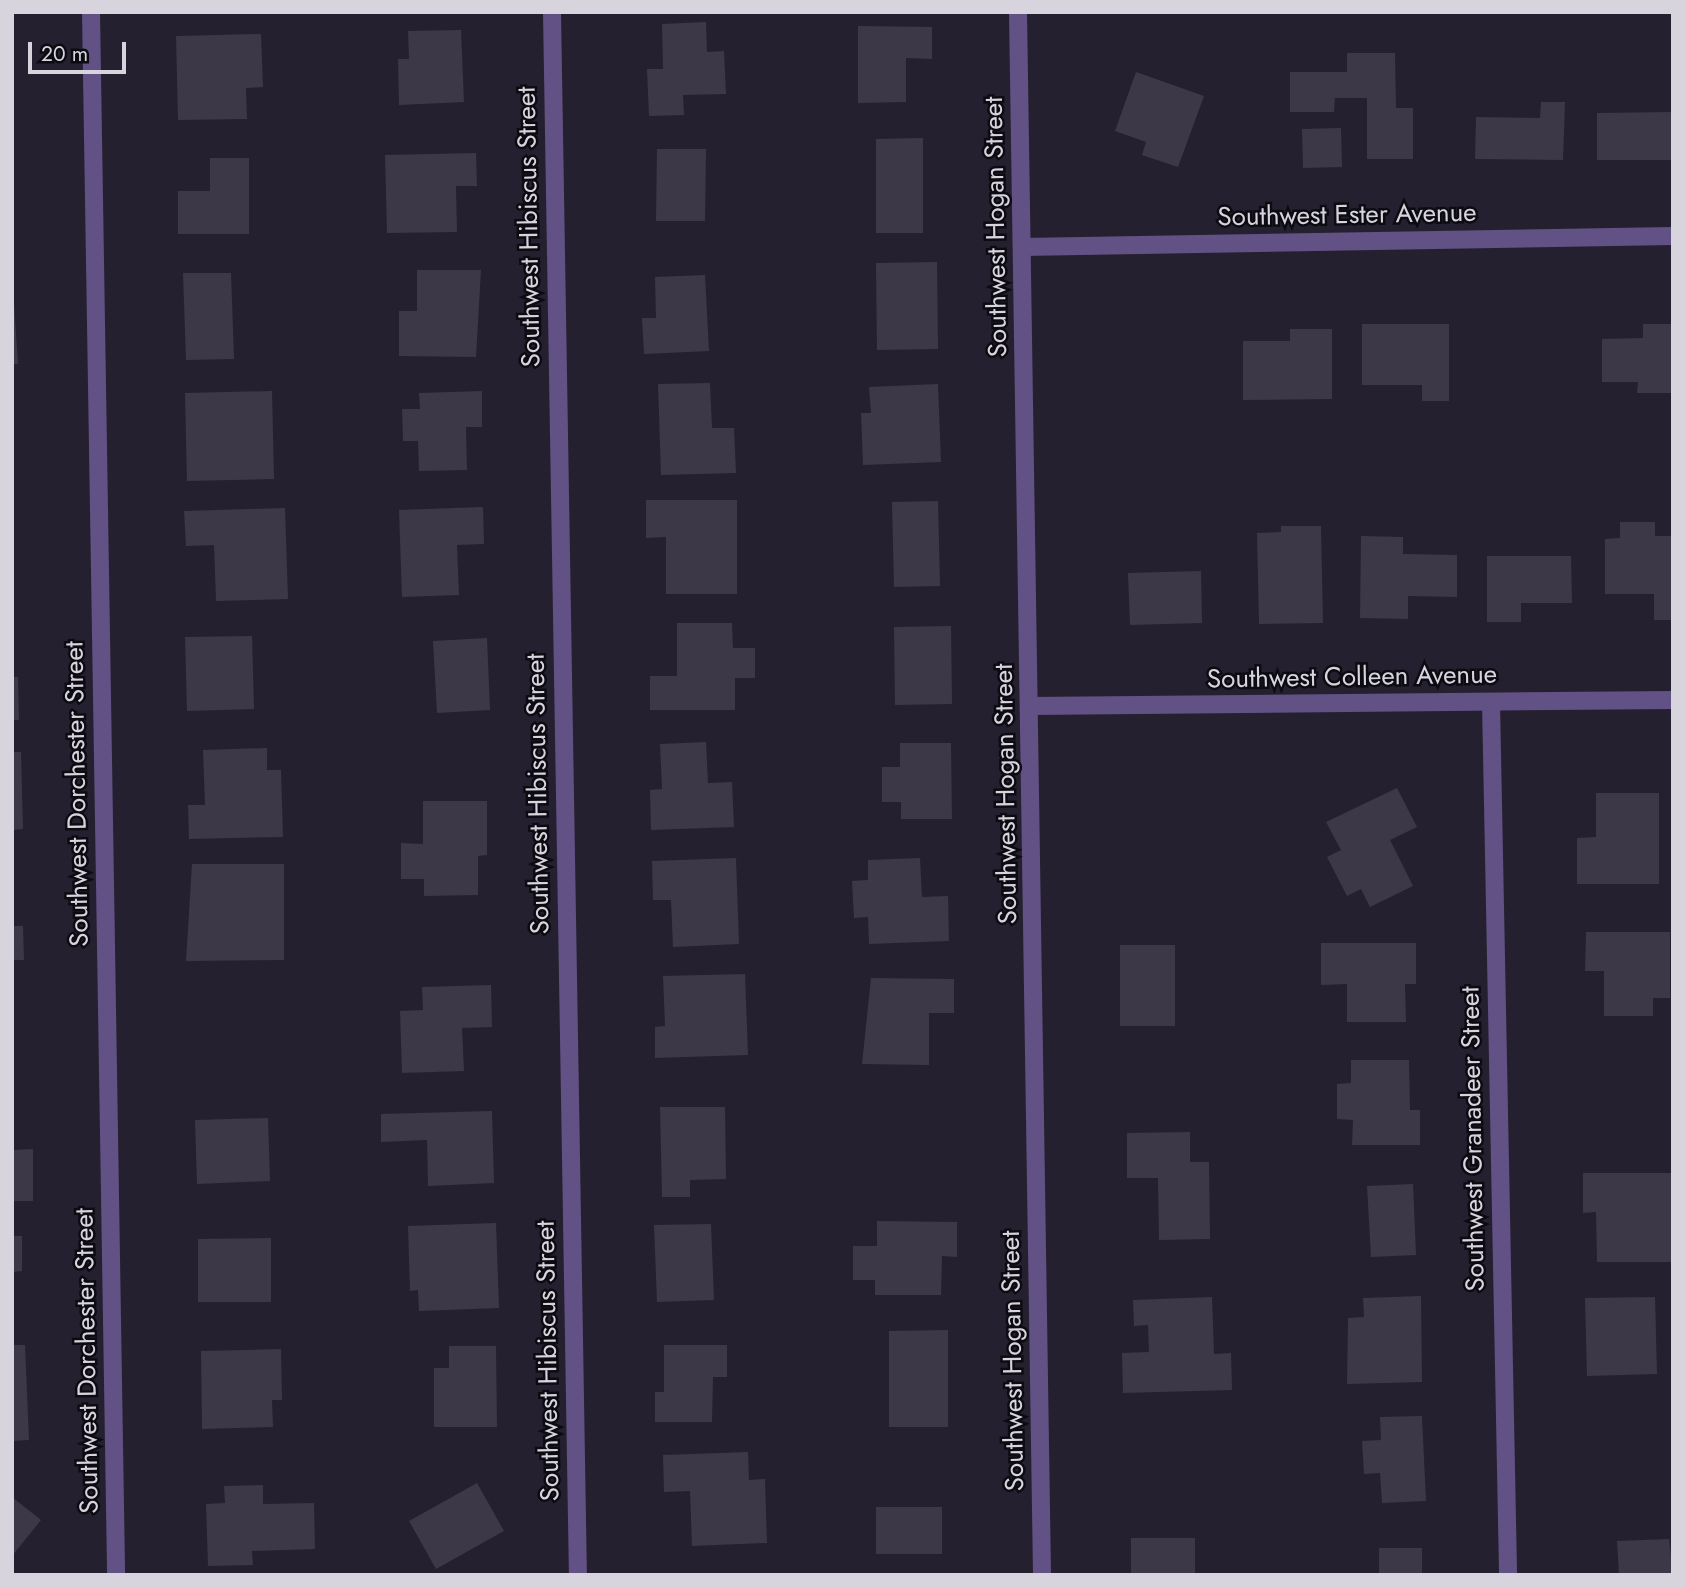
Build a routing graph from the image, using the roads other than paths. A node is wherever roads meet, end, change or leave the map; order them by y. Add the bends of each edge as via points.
1 (91, 12) edge
2 (552, 12) edge
3 (1017, 12) edge
4 (1673, 236) edge
5 (1022, 247) junction
6 (1673, 700) edge
7 (1491, 702) junction
8 (1031, 706) junction
9 (116, 1575) edge
10 (578, 1575) edge
11 (1042, 1575) edge
12 (1508, 1575) edge

1 - 9 street, Southwest Dorchester Street
2 - 10 street, Southwest Hibiscus Street
3 - 5 street, Southwest Hogan Street
4 - 5 street, Southwest Ester Avenue
5 - 8 street, Southwest Hogan Street
6 - 7 street, Southwest Colleen Avenue
7 - 8 street, Southwest Colleen Avenue
7 - 12 street, Southwest Granadeer Street
8 - 11 street, Southwest Hogan Street

